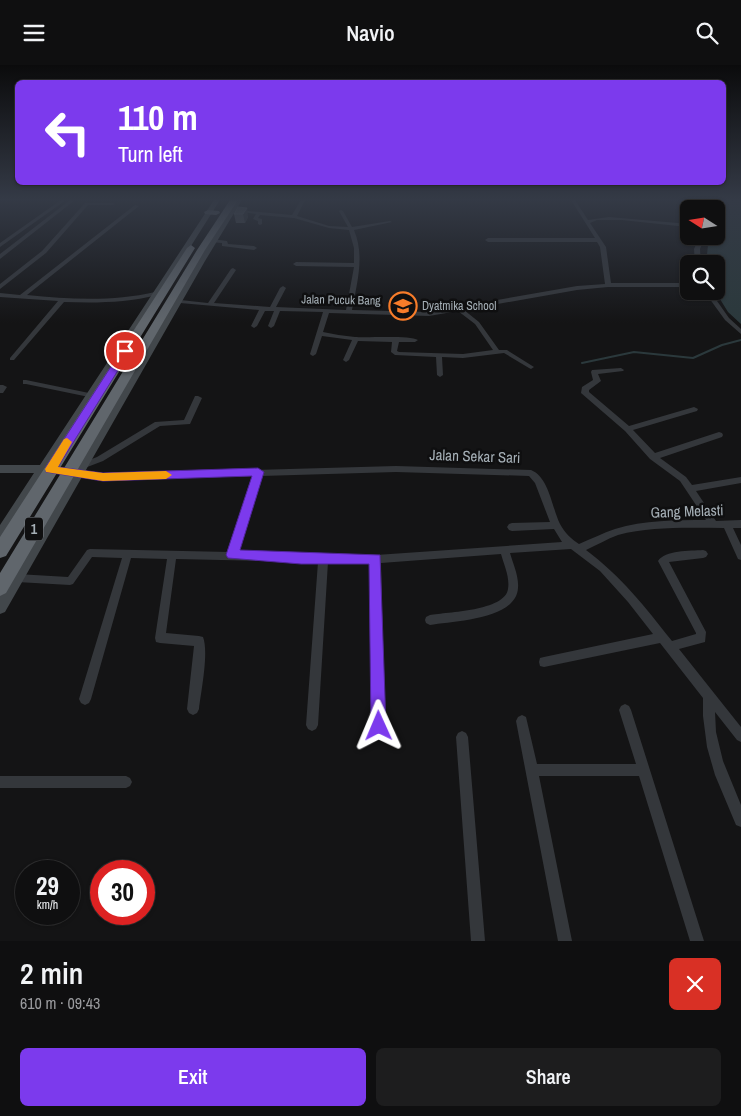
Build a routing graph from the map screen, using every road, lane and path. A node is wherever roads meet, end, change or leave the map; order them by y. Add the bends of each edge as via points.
1 (21, 241) edge
2 (54, 241) edge
3 (92, 241) edge
4 (197, 241) edge
5 (199, 241) edge
6 (205, 241) edge
7 (212, 241) joint
8 (355, 241) edge
9 (599, 241) edge
10 (254, 248) dead end
11 (0, 257) edge
12 (296, 264) dead end
13 (193, 265) junction
14 (356, 265) junction
15 (180, 266) junction
16 (233, 271) dead end
17 (608, 285) junction
18 (680, 285) edge
19 (0, 287) edge
20 (283, 288) dead end
21 (155, 293) junction
22 (0, 295) edge
23 (22, 296) junction
24 (63, 299) junction
25 (714, 300) edge
26 (175, 301) junction
27 (210, 305) junction
28 (263, 309) junction
29 (275, 309) junction
30 (460, 310) junction
31 (326, 312) junction
32 (349, 312) junction
33 (254, 326) dead end
34 (270, 326) dead end
35 (741, 332) edge
36 (320, 333) junction
37 (130, 337) junction
38 (356, 339) junction
39 (396, 339) junction
40 (415, 340) dead end
41 (497, 352) junction
42 (313, 355) dead end
43 (439, 356) junction
44 (12, 359) dead end
45 (346, 360) dead end
46 (531, 367) dead end
47 (621, 370) dead end
48 (440, 375) dead end
49 (26, 382) dead end
50 (89, 395) junction
51 (198, 398) dead end
52 (694, 409) dead end
53 (628, 429) junction
54 (719, 435) dead end
55 (653, 457) junction
56 (0, 469) edge
57 (46, 469) junction
58 (77, 470) junction
59 (258, 472) junction
60 (741, 480) edge
61 (690, 489) junction
62 (727, 524) junction
63 (741, 524) edge
64 (556, 525) junction
65 (714, 525) junction
66 (512, 527) dead end
67 (0, 536) edge
68 (575, 547) junction
69 (0, 551) edge
70 (505, 551) junction
71 (128, 553) junction
72 (172, 554) junction
73 (703, 554) dead end
74 (233, 555) junction
75 (741, 556) edge
76 (324, 559) junction
77 (376, 559) junction
78 (17, 579) junction
79 (0, 588) edge
80 (0, 607) edge
81 (430, 620) dead end
82 (663, 637) junction
83 (671, 646) junction
84 (544, 662) dead end
85 (709, 697) junction
86 (85, 699) dead end
87 (193, 709) dead end
88 (625, 711) dead end
89 (522, 721) dead end
90 (312, 725) dead end
91 (379, 726) dead end
92 (741, 736) edge
93 (462, 737) dead end
94 (532, 770) junction
95 (643, 770) junction
96 (0, 782) edge
97 (126, 782) dead end
98 (741, 820) edge
99 (478, 941) edge
100 (565, 941) edge
101 (697, 941) edge

1 - 11 street
2 - 19 street
3 - 23 street
4 - 21 street
5 - 15 highway, 1
6 - 13 highway, 1
7 - 10 street
7 - 26 street
8 - 14 street
9 - 17 street via 603,247
12 - 14 street
13 - 15 highway
13 - 26 highway, 1
14 - 32 street
15 - 37 highway, 1
16 - 27 street
17 - 18 street, Jalan Pucuk Bang
17 - 30 street, Jalan Pucuk Bang
20 - 29 street
21 - 24 street via 137,298
21 - 37 street
22 - 23 street
23 - 24 street
24 - 44 street
25 - 35 street
26 - 27 street, Jalan Pucuk Bang
26 - 58 highway, 1
27 - 28 street, Jalan Pucuk Bang
28 - 29 street, Jalan Pucuk Bang
28 - 33 street
29 - 31 street, Jalan Pucuk Bang
29 - 34 street
30 - 32 street, Jalan Pucuk Bang via 429,314
30 - 41 street via 477,323
31 - 32 street, Jalan Pucuk Bang
31 - 36 street
36 - 38 street
36 - 42 street
37 - 50 street
37 - 57 highway, 1
38 - 39 street
38 - 45 street
39 - 40 street
39 - 43 street via 394,351 397,354
41 - 43 street
41 - 46 street via 510,353
43 - 48 street
47 - 53 street via 594,372 597,381 584,391
49 - 50 street
50 - 57 street
51 - 58 street via 187,422 158,424
52 - 53 street
53 - 55 street
54 - 55 street
55 - 61 street via 683,479
56 - 57 street
57 - 58 street, Jalan Sekar Sari
57 - 67 street
57 - 69 highway, 1
58 - 59 street, Jalan Sekar Sari via 103,477
58 - 78 street
58 - 79 highway, 1
59 - 64 street, Jalan Sekar Sari via 396,469 524,472 539,481
59 - 74 street
60 - 61 street
61 - 65 street
62 - 63 street, Gang Melasti
62 - 65 street, Gang Melasti
62 - 75 street
64 - 66 street
64 - 68 street, Jalan Sekar Sari
65 - 68 street, Gang Melasti via 671,524 622,531
68 - 70 street, Gang Melasti
68 - 82 street, Jalan Sekar Sari via 617,582
70 - 77 street, Gang Melasti
70 - 81 street via 512,588 506,600 490,610
71 - 72 street, Gang Melasti
71 - 78 street, Gang Melasti via 88,553 70,581
71 - 86 street
72 - 74 street, Gang Melasti
72 - 87 street via 160,638 199,641
73 - 83 street via 663,561 701,632 701,638
74 - 76 street, Gang Melasti
76 - 77 street, Gang Melasti
76 - 90 street
77 - 91 street
78 - 80 street
82 - 83 street, Jalan Sekar Sari
82 - 84 street
83 - 85 street, Jalan Sekar Sari
85 - 92 street, Jalan Sekar Sari
85 - 98 street via 708,726 712,749
88 - 95 street
89 - 94 street
93 - 99 street
94 - 95 street
94 - 100 street
95 - 101 street
96 - 97 street

